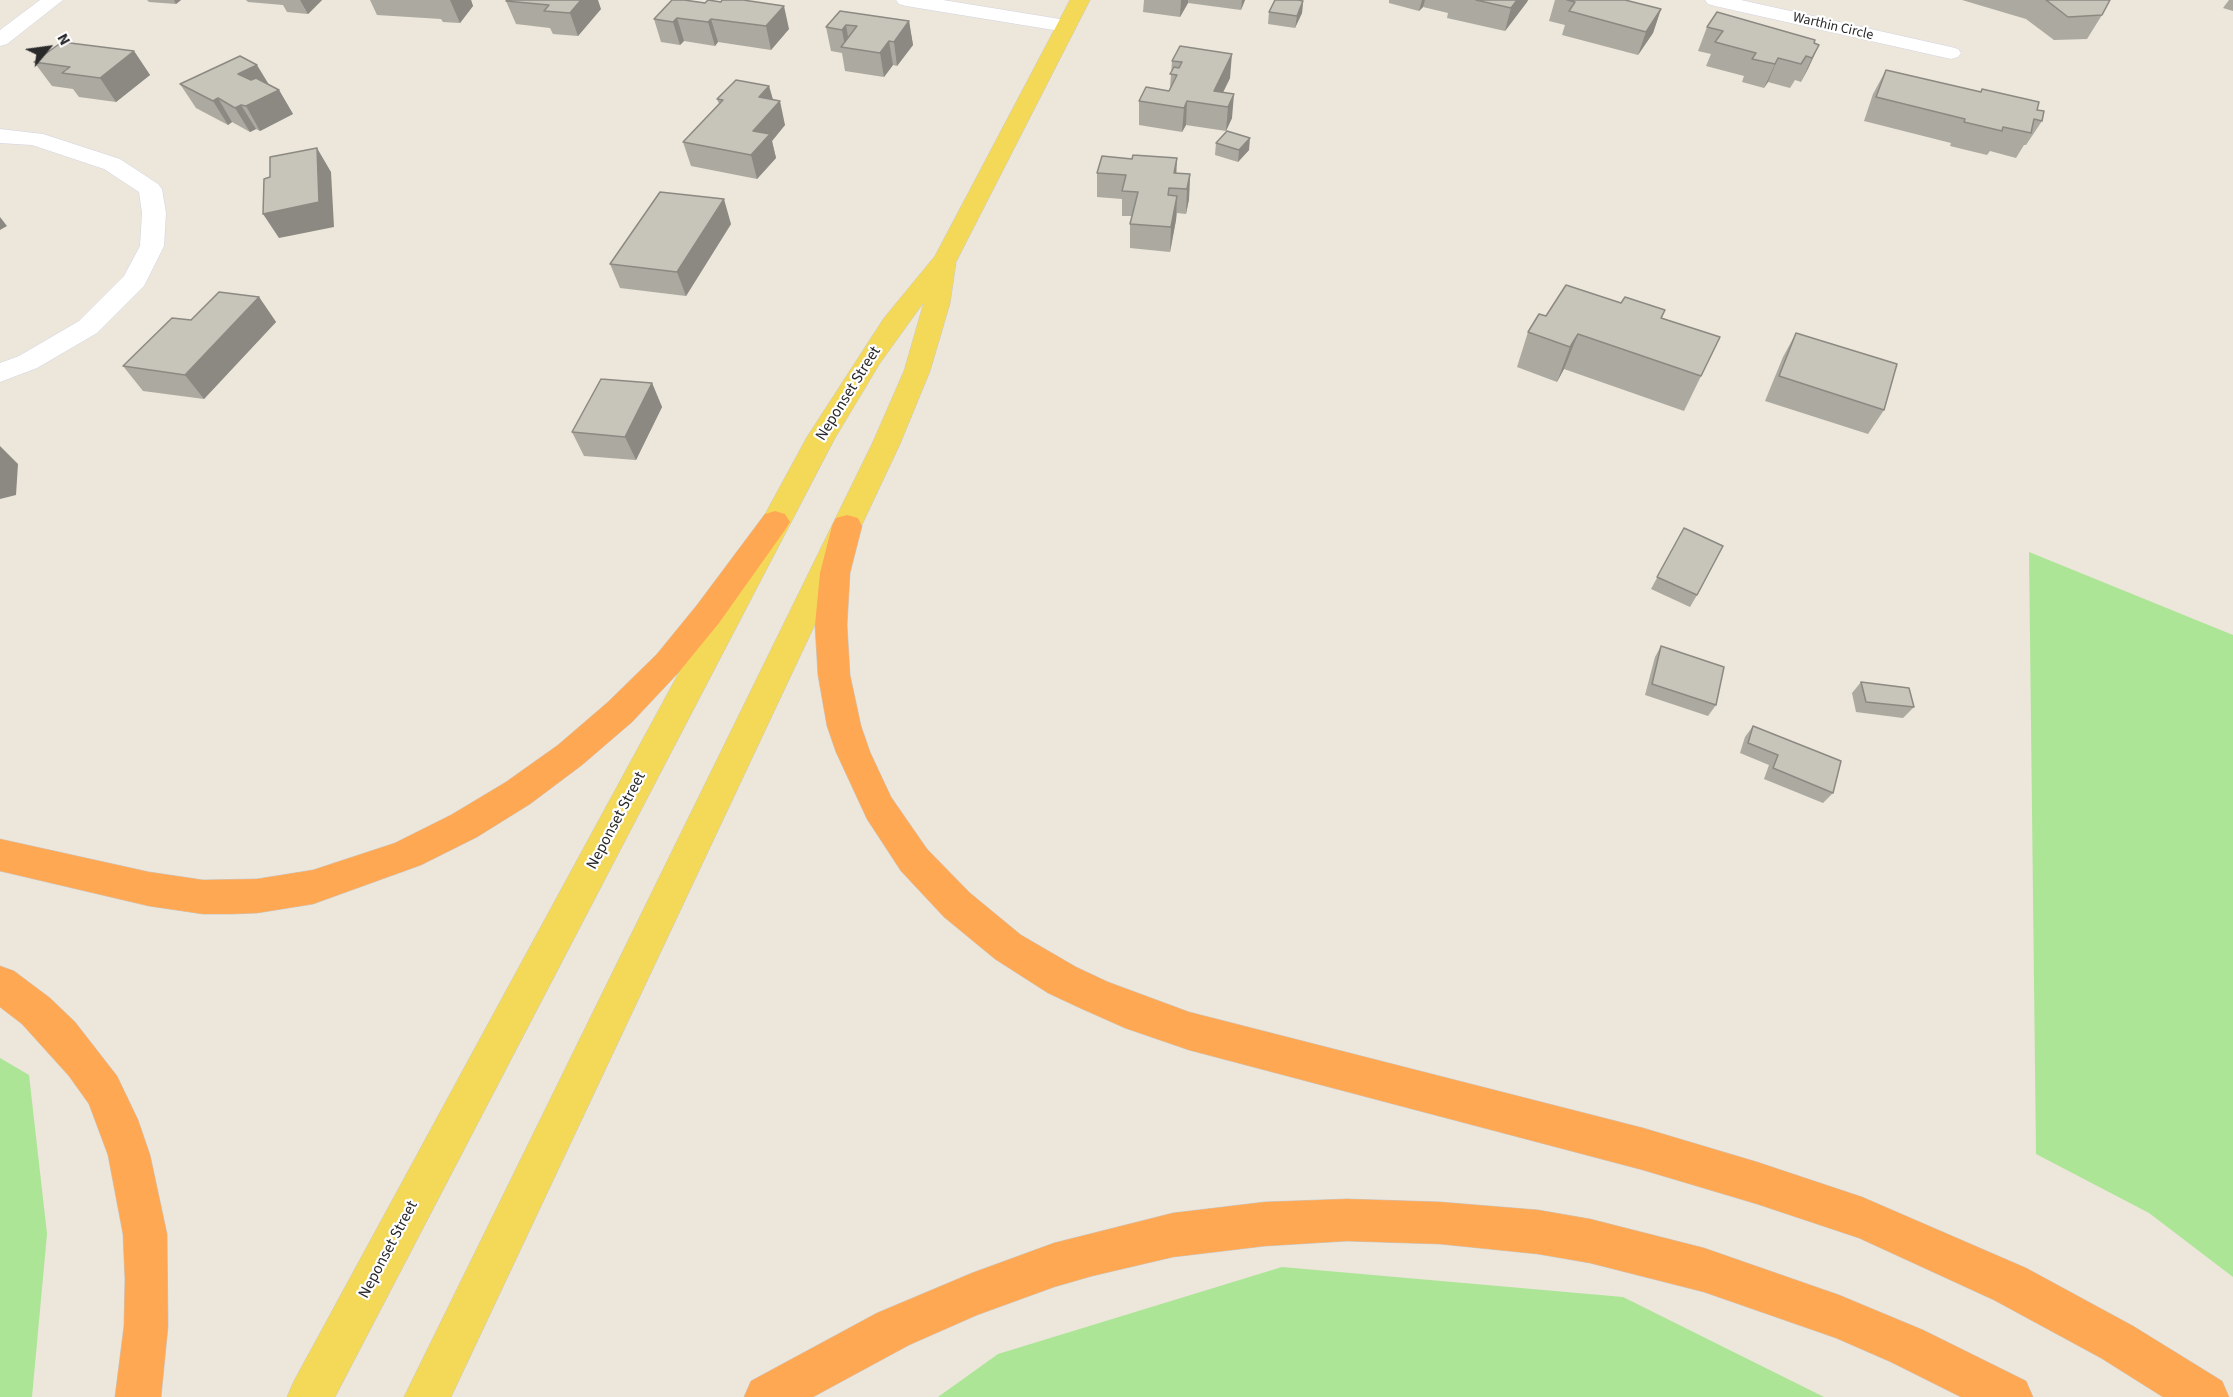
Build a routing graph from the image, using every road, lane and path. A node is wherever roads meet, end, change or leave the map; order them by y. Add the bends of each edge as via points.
1 (52, 0) edge
2 (906, 0) edge
3 (1080, 0) edge
4 (1715, 0) edge
5 (1066, 26) junction
6 (0, 40) edge
7 (1951, 53) dead end
8 (0, 136) edge
9 (946, 259) junction
10 (0, 374) edge
11 (775, 522) junction
12 (847, 526) junction
13 (0, 855) edge
14 (0, 984) edge
15 (138, 1397) edge
16 (310, 1397) edge
17 (427, 1397) edge
18 (767, 1397) edge
19 (2010, 1397) edge
20 (2206, 1397) edge

1 - 6 street
2 - 5 street
3 - 5 main road, Neponset Street
4 - 7 street, Warthin Circle
5 - 9 main road, Neponset Street
8 - 10 street via 35,139 112,164 150,189 154,213 152,246 135,280 88,327
9 - 11 main road, Neponset Street via 893,324 856,378
9 - 12 main road, Neponset Street via 916,371
11 - 13 highway via 708,614 620,712 518,793 408,854 313,887 231,897 149,889
11 - 16 main road, Neponset Street
12 - 17 main road, Neponset Street
12 - 20 highway via 835,573 831,626 835,682 853,752 879,808 914,860 957,905 1008,947 1062,980 1157,1021 1643,1149 1862,1218 2010,1284
14 - 15 highway via 36,1011 83,1062 103,1090 129,1155 145,1234 147,1279
18 - 19 highway via 923,1315 1064,1262 1173,1236 1264,1224 1347,1220 1460,1224 1538,1232 1704,1270 1839,1317

